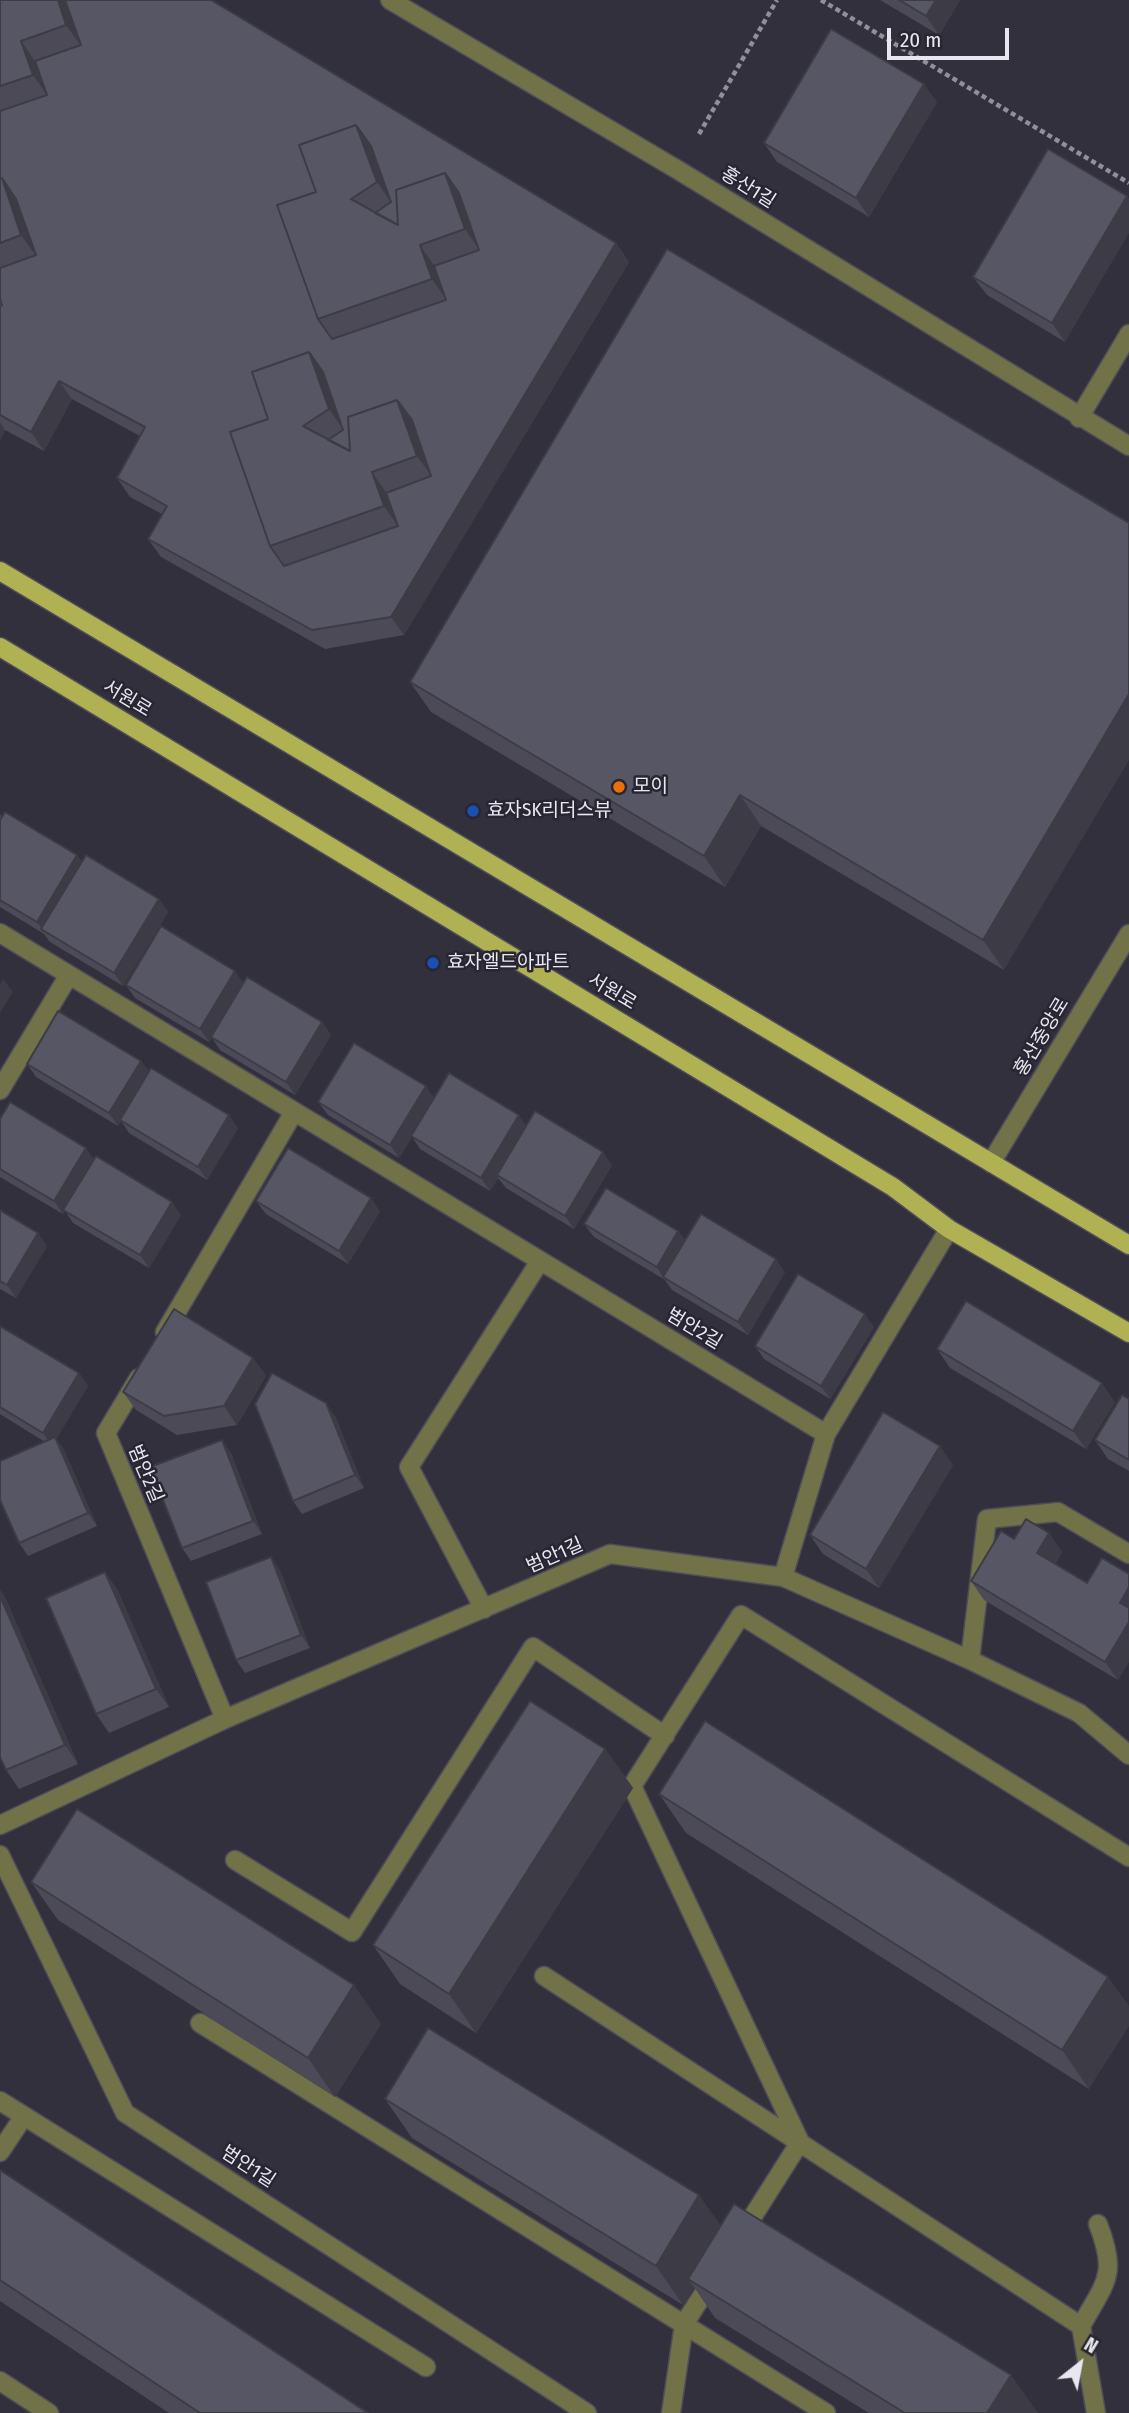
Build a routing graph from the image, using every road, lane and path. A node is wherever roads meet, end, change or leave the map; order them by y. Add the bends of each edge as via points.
1 (390, 0) edge
2 (777, 0) edge
3 (821, 0) edge
4 (699, 134) dead end
5 (1129, 183) edge
6 (1129, 334) edge
7 (1079, 418) junction
8 (1129, 446) edge
9 (0, 571) edge
10 (0, 648) edge
11 (0, 933) edge
12 (1129, 934) edge
13 (69, 975) junction
14 (0, 1090) edge
15 (295, 1112) junction
16 (992, 1163) junction
17 (949, 1229) junction
18 (1129, 1245) edge
19 (540, 1261) junction
20 (1129, 1332) edge
21 (826, 1434) junction
22 (1129, 1554) edge
23 (783, 1577) junction
24 (484, 1609) junction
25 (970, 1660) junction
26 (225, 1719) junction
27 (665, 1736) junction
28 (1129, 1755) edge
29 (0, 1825) edge
30 (0, 1856) edge
31 (1129, 1857) edge
32 (235, 1860) dead end
33 (544, 1976) dead end
34 (200, 2023) edge
35 (0, 2101) edge
36 (24, 2116) junction
37 (800, 2142) junction
38 (0, 2152) edge
39 (1098, 2224) dead end
40 (684, 2324) junction
41 (1080, 2326) junction
42 (426, 2367) dead end
43 (0, 2381) edge
44 (49, 2413) edge
45 (586, 2413) edge
46 (671, 2413) edge
47 (826, 2413) edge
48 (1096, 2413) edge

1 - 7 street, 홍산1길 via 678,170
2 - 4 path
3 - 5 path
6 - 7 street
7 - 8 street, 홍산1길
9 - 16 main road
10 - 17 main road, 서원로 via 893,1187
11 - 13 street, 범안2길
12 - 16 street, 홍산중앙로
13 - 14 street
13 - 15 street, 범안2길
15 - 19 street, 범안2길
15 - 26 street, 범안2길 via 106,1433
16 - 18 main road
17 - 20 main road, 서원로
17 - 21 street
19 - 21 street, 범안2길
19 - 24 street via 409,1467
21 - 23 street
22 - 25 street via 1058,1511 987,1520
23 - 24 street, 범안1길 via 610,1554
23 - 25 street, 범안1길
24 - 26 street, 범안1길
25 - 28 street, 범안1길 via 1079,1713
26 - 29 street, 범안1길
27 - 31 street via 741,1615
27 - 32 street via 533,1647 352,1933
27 - 37 street via 632,1786
30 - 45 street, 범안1길 via 125,2113
33 - 37 street
34 - 40 street
35 - 36 street
36 - 38 street
36 - 42 street
37 - 40 street
37 - 41 street
39 - 41 street via 1110,2254 1107,2279
40 - 46 street
40 - 47 street
41 - 48 street
43 - 44 street

